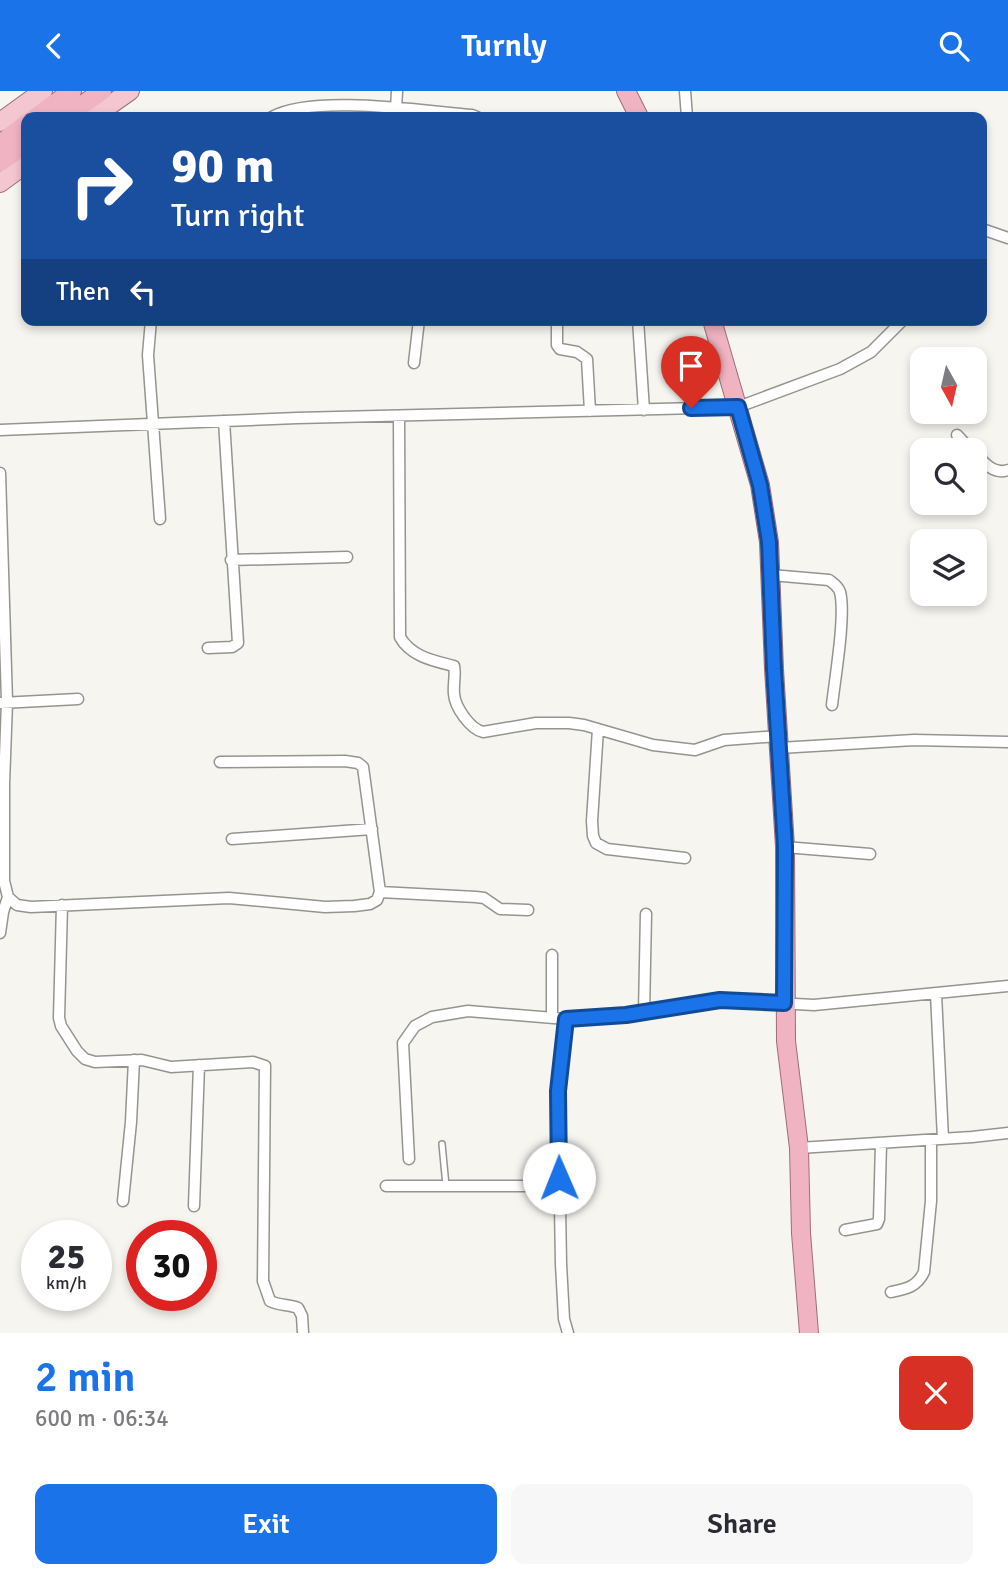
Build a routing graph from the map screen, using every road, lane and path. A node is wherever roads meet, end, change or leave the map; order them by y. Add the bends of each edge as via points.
1 (43, 91) edge
2 (72, 91) edge
3 (102, 91) edge
4 (130, 91) edge
5 (397, 91) edge
6 (626, 91) edge
7 (685, 91) edge
8 (396, 109) junction
9 (43, 112) edge
10 (72, 112) edge
11 (100, 112) edge
12 (285, 112) edge
13 (434, 112) edge
14 (636, 112) edge
15 (687, 112) edge
16 (0, 122) edge
17 (21, 128) edge
18 (0, 144) edge
19 (21, 147) edge
20 (0, 162) edge
21 (21, 168) edge
22 (0, 183) edge
23 (987, 232) edge
24 (1008, 239) edge
25 (150, 326) edge
26 (418, 326) edge
27 (557, 326) edge
28 (638, 326) edge
29 (714, 326) edge
30 (897, 326) edge
31 (414, 363) dead end
32 (738, 407) junction
33 (645, 409) junction
34 (590, 411) junction
35 (399, 416) junction
36 (224, 421) junction
37 (154, 423) junction
38 (0, 430) edge
39 (957, 435) dead end
40 (960, 438) edge
41 (987, 464) edge
42 (1008, 470) edge
43 (0, 473) edge
44 (160, 519) dead end
45 (347, 557) dead end
46 (232, 560) junction
47 (771, 575) junction
48 (208, 648) dead end
49 (78, 699) dead end
50 (4, 703) edge
51 (832, 705) dead end
52 (598, 729) junction
53 (779, 742) junction
54 (1008, 742) edge
55 (220, 762) dead end
56 (2, 820) edge
57 (372, 828) junction
58 (232, 839) dead end
59 (785, 847) junction
60 (870, 854) dead end
61 (685, 858) dead end
62 (380, 893) junction
63 (9, 897) junction
64 (62, 905) junction
65 (528, 910) dead end
66 (646, 914) dead end
67 (0, 933) edge
68 (552, 955) dead end
69 (1008, 986) edge
70 (936, 994) junction
71 (784, 1003) junction
72 (644, 1012) junction
73 (552, 1018) junction
74 (566, 1019) junction
75 (134, 1060) junction
76 (199, 1065) junction
77 (1008, 1133) edge
78 (943, 1139) junction
79 (931, 1140) junction
80 (881, 1143) junction
81 (442, 1144) dead end
82 (799, 1148) junction
83 (409, 1159) dead end
84 (386, 1185) dead end
85 (446, 1186) junction
86 (559, 1186) junction
87 (123, 1201) dead end
88 (194, 1206) dead end
89 (845, 1230) dead end
90 (891, 1292) dead end
91 (303, 1333) edge
92 (568, 1333) edge
93 (809, 1333) edge

1 - 16 main road
2 - 9 highway
3 - 10 highway
4 - 11 main road
5 - 8 street
6 - 14 highway
7 - 15 street
8 - 12 street via 308,107
8 - 13 street
17 - 18 highway
19 - 20 highway
21 - 22 main road
23 - 24 street
25 - 37 street via 148,355
26 - 31 street
27 - 34 street via 560,349 587,359
28 - 33 street
29 - 32 highway
30 - 32 street via 871,352 840,369
32 - 33 street
32 - 47 highway via 760,485
33 - 34 street
34 - 35 street
35 - 36 street
35 - 52 street via 402,641 428,660 454,666 454,695 475,730 536,723
36 - 37 street
36 - 46 street
37 - 38 street
37 - 44 street
39 - 40 street
41 - 42 street via 1000,473
43 - 50 street
45 - 46 street
46 - 48 street via 238,643
47 - 51 street via 829,580 837,585 841,620
47 - 53 highway
49 - 50 street
50 - 56 street
52 - 53 street via 695,750 724,740
52 - 61 street via 592,821 596,843 607,849
53 - 54 street
53 - 59 highway
55 - 57 street via 358,763 365,775
56 - 63 street via 4,881
57 - 58 street
57 - 62 street
59 - 60 street
59 - 71 highway
62 - 64 street via 370,904 354,906 229,898
62 - 65 street via 476,897 500,909
63 - 64 street via 18,905
63 - 67 street
64 - 75 street via 61,1026 85,1059
66 - 72 street
68 - 73 street
69 - 70 street
70 - 71 street
70 - 78 street
71 - 72 street via 720,1000
71 - 82 highway
72 - 74 street
73 - 74 street
73 - 83 street via 468,1011 432,1017 415,1026 403,1043
74 - 86 street via 558,1091
75 - 76 street via 172,1067
75 - 87 street
76 - 88 street
76 - 91 street via 259,1062 264,1066 263,1281 270,1301 298,1308
77 - 78 street
78 - 79 street
79 - 80 street
79 - 90 street via 924,1272 919,1282
80 - 82 street
80 - 89 street via 877,1224
81 - 85 lane
82 - 93 highway
84 - 85 street
85 - 86 street
86 - 92 street

